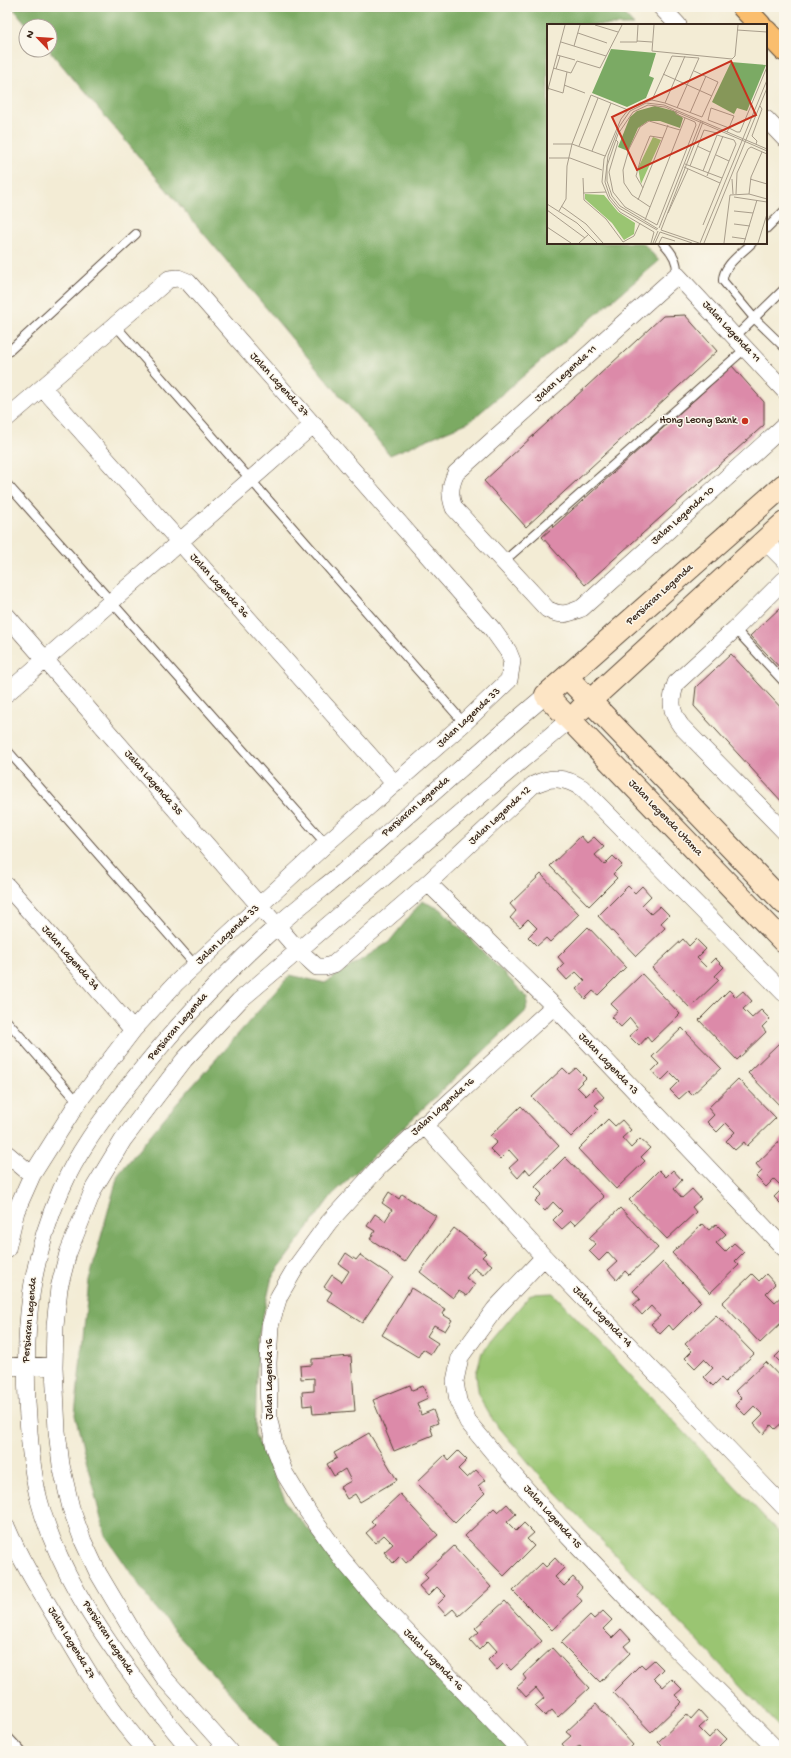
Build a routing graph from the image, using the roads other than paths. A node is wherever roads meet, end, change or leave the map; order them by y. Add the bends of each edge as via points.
1 (661, 7) edge
2 (743, 7) edge
3 (677, 24) edge
4 (759, 24) edge
5 (767, 32) edge
6 (784, 50) edge
7 (767, 120) edge
8 (784, 138) edge
9 (784, 211) edge
10 (767, 228) edge
11 (136, 234) dead end
12 (664, 244) edge
13 (751, 244) edge
14 (677, 276) junction
15 (784, 289) edge
16 (754, 318) junction
17 (115, 325) junction
18 (741, 342) junction
19 (784, 347) edge
20 (7, 354) edge
21 (43, 388) junction
22 (784, 390) edge
23 (7, 418) edge
24 (314, 424) junction
25 (784, 426) edge
26 (251, 479) junction
27 (7, 484) edge
28 (784, 485) edge
29 (784, 523) edge
30 (765, 540) junction
31 (179, 542) junction
32 (784, 560) edge
33 (503, 562) junction
34 (784, 580) edge
35 (110, 602) junction
36 (7, 616) edge
37 (735, 629) junction
38 (45, 660) junction
39 (511, 669) joint
40 (567, 677) junction
41 (784, 682) edge
42 (7, 693) edge
43 (546, 695) junction
44 (590, 701) junction
45 (570, 719) junction
46 (464, 724) junction
47 (7, 750) edge
48 (395, 784) junction
49 (784, 831) edge
50 (326, 844) junction
51 (428, 883) junction
52 (7, 886) edge
53 (784, 903) edge
54 (260, 905) junction
55 (277, 926) junction
56 (784, 942) edge
57 (298, 950) junction
58 (195, 965) junction
59 (784, 993) edge
60 (554, 1006) junction
61 (7, 1021) edge
62 (133, 1030) junction
63 (78, 1102) junction
64 (423, 1124) junction
65 (7, 1154) edge
66 (32, 1175) junction
67 (784, 1248) edge
68 (7, 1249) edge
69 (544, 1257) junction
70 (26, 1365) junction
71 (7, 1367) edge
72 (54, 1367) junction
73 (784, 1507) edge
74 (7, 1528) edge
75 (7, 1736) edge
76 (21, 1751) edge
77 (147, 1751) edge
78 (192, 1751) edge
79 (229, 1751) edge
80 (520, 1751) edge
81 (778, 1751) edge

1 - 3 street
2 - 4 main road
5 - 6 main road
7 - 8 street
9 - 10 lane
11 - 20 lane
12 - 14 lane via 678,266
13 - 16 lane via 727,268 723,281
14 - 18 street, Jalan Lagenda 11
14 - 33 street, Jalan Legenda 11 via 456,473 450,490 454,508
15 - 16 lane
16 - 18 lane
16 - 19 lane
17 - 21 street, Jalan Lagenda 37
17 - 24 street, Jalan Lagenda 37 via 169,279 178,278 188,282
17 - 26 lane
18 - 22 street, Jalan Lagenda 11
18 - 33 lane
21 - 23 street, Jalan Lagenda 37
21 - 31 street, Jalan Lagenda 36
24 - 26 street
24 - 39 street, Jalan Lagenda 37 via 494,630 508,651 512,661
25 - 33 street, Jalan Legenda 10 via 582,608 564,615 551,612
26 - 31 street
26 - 46 lane
27 - 35 lane
28 - 40 street, Persiaran Legenda
29 - 30 street
30 - 32 street
30 - 44 street
31 - 35 street
31 - 48 street, Jalan Lagenda 36
34 - 37 street
35 - 38 street
35 - 50 lane
36 - 38 street, Jalan Lagenda 35
37 - 41 lane
37 - 49 street via 676,683 671,706 675,719 681,726
38 - 42 street
38 - 54 street, Jalan Lagenda 35
39 - 46 street, Jalan Lagenda 33 via 509,680
40 - 43 street, Persiaran Legenda
40 - 44 street
43 - 45 street, Jalan Legenda Utama
43 - 55 street, Persiaran Legenda
44 - 45 street
44 - 53 street
45 - 56 street, Jalan Legenda Utama
45 - 57 street
46 - 48 street, Jalan Lagenda 33
47 - 58 lane
48 - 50 street, Jalan Lagenda 33
50 - 54 street, Jalan Lagenda 33
51 - 57 street, Jalan Legenda 12 via 334,964 317,967
51 - 59 street, Jalan Legenda 12 via 533,786 550,778 573,782 582,788
51 - 60 street, Jalan Lagenda 13
52 - 62 street, Jalan Lagenda 34
54 - 55 street, Jalan Lagenda 35
54 - 58 street, Jalan Lagenda 33
55 - 57 street, Jalan Lagenda 35
55 - 70 street, Persiaran Legenda via 210,990 153,1055 100,1122 77,1159 61,1189 36,1261 30,1299
57 - 72 street via 239,1001 184,1060 123,1140 94,1188 68,1253 59,1288
58 - 62 street, Jalan Lagenda 33
60 - 64 street, Jalan Lagenda 16
60 - 67 street, Jalan Lagenda 13
61 - 63 lane
62 - 63 street, Jalan Lagenda 33
63 - 66 street, Jalan Lagenda 33
64 - 69 street, Jalan Lagenda 14
64 - 80 street, Jalan Lagenda 16 via 381,1164 329,1222 296,1267 279,1296 270,1326 269,1420 275,1448 285,1474 322,1533 379,1603
65 - 66 street
66 - 68 street, Jalan Lagenda 33 via 16,1211
69 - 73 street, Jalan Lagenda 14
69 - 81 street, Jalan Lagenda 15 via 495,1309 460,1357 454,1381 461,1408 468,1422 492,1451 565,1533
70 - 71 street
70 - 72 street
70 - 78 street, Persiaran Legenda via 29,1444 40,1501 56,1548 108,1642 171,1729
72 - 79 street via 61,1465 82,1541 109,1593 165,1679
74 - 77 street, Jalan Lagenda 27 via 18,1553 76,1653 120,1719
75 - 76 lane

